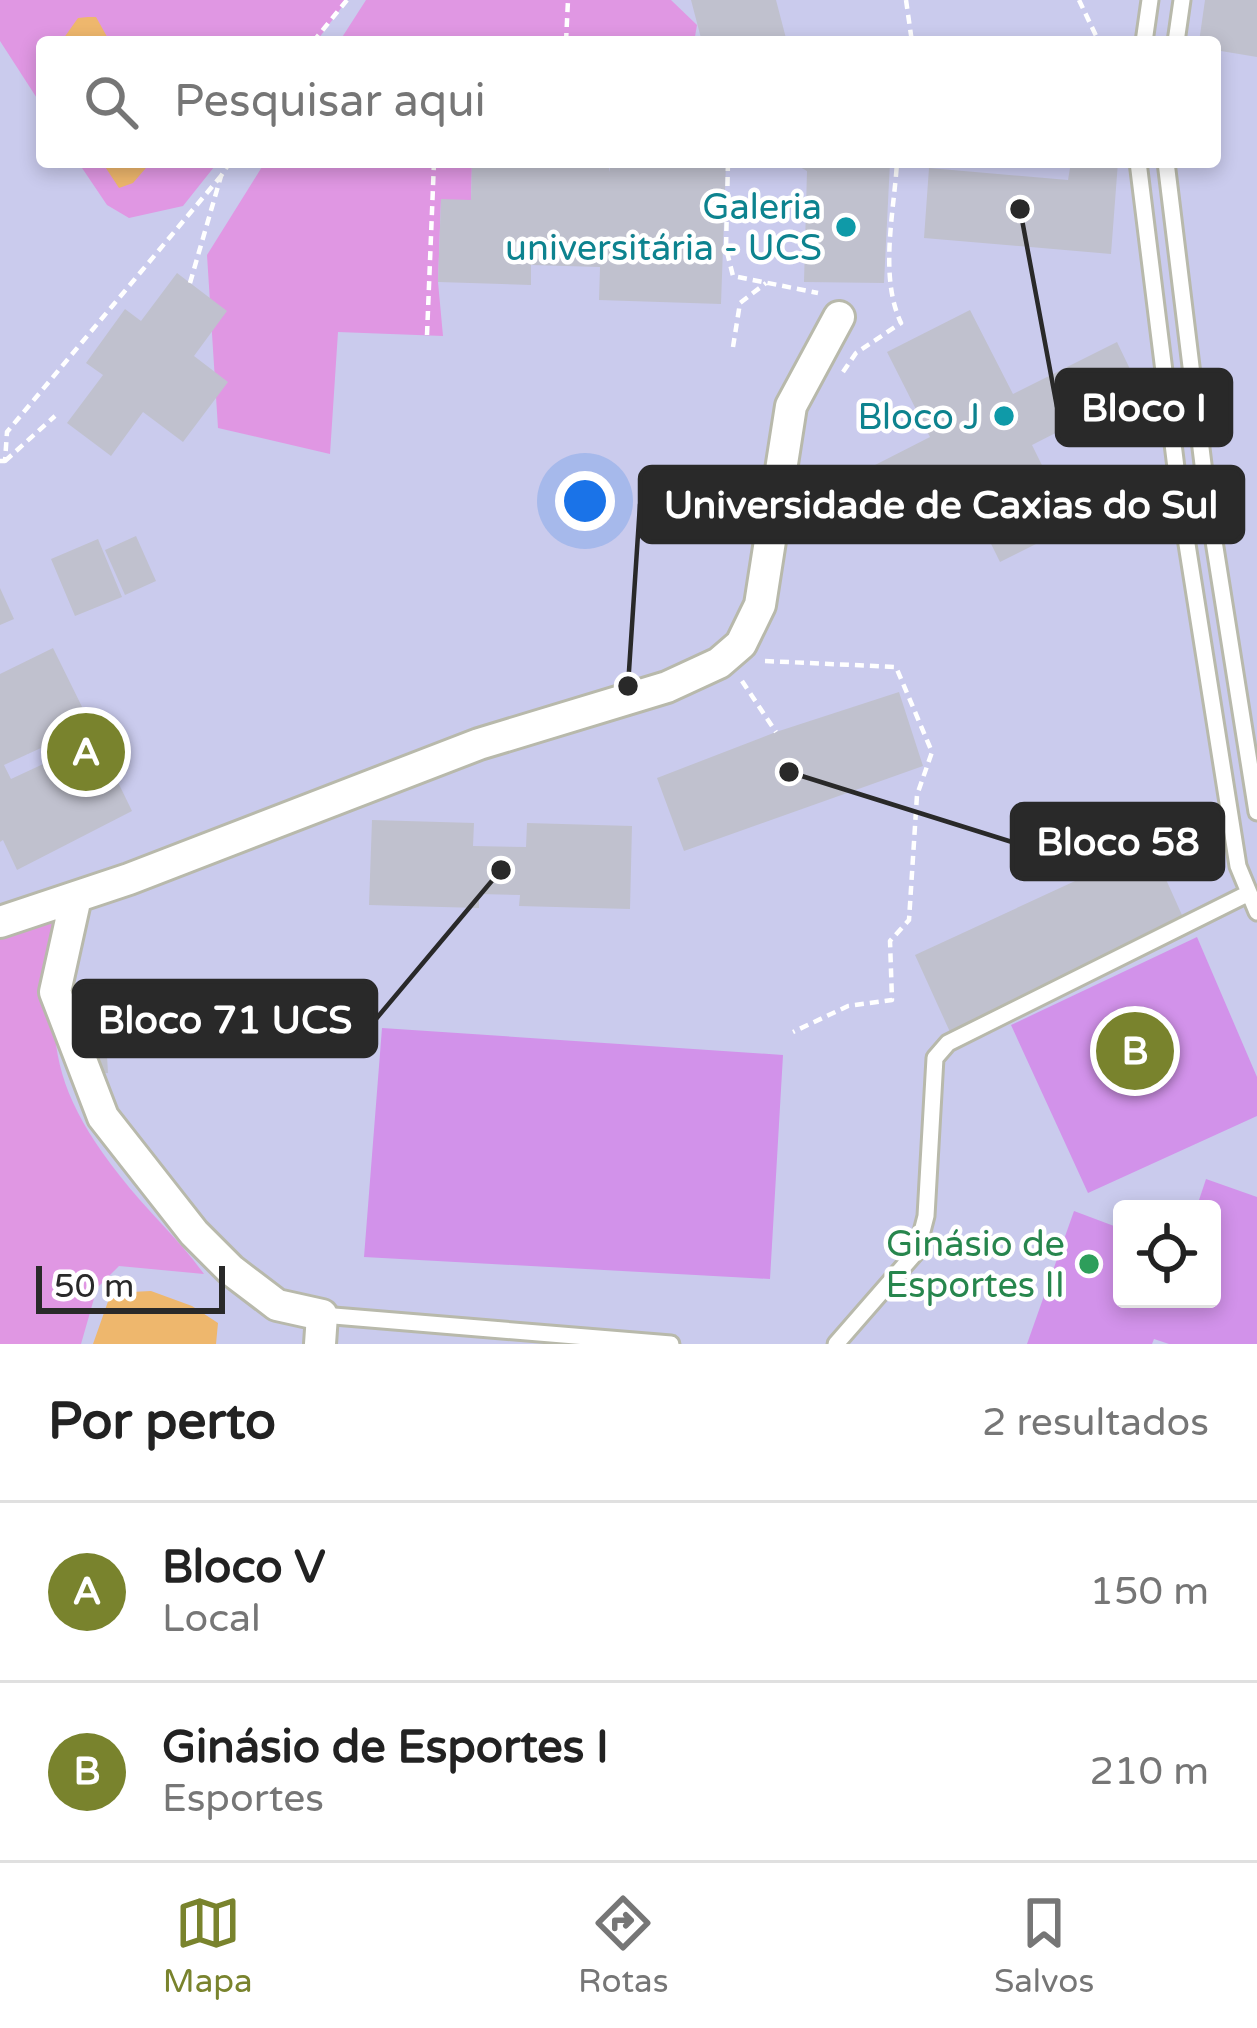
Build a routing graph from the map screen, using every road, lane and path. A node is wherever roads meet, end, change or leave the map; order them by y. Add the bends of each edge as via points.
1 (347, 0) edge
2 (568, 0) edge
3 (905, 0) edge
4 (1079, 0) edge
5 (1150, 0) edge
6 (1182, 0) edge
7 (319, 36) edge
8 (566, 36) edge
9 (911, 36) edge
10 (1096, 36) edge
11 (1145, 36) edge
12 (1177, 36) edge
13 (226, 168) edge
14 (434, 168) edge
15 (728, 168) edge
16 (897, 168) edge
17 (1139, 168) edge
18 (1167, 168) edge
19 (221, 176) junction
20 (190, 283) dead end
21 (766, 283) junction
22 (818, 292) dead end
23 (839, 317) dead end
24 (427, 335) dead end
25 (733, 347) dead end
26 (834, 385) dead end
27 (55, 416) dead end
28 (3, 461) edge
29 (753, 660) dead end
30 (741, 680) dead end
31 (1236, 696) junction
32 (1212, 704) junction
33 (776, 732) dead end
34 (1228, 804) junction
35 (1256, 805) edge
36 (1249, 893) junction
37 (76, 896) junction
38 (1257, 912) edge
39 (0, 922) edge
40 (137, 1008) dead end
41 (793, 1032) dead end
42 (159, 1055) dead end
43 (321, 1330) edge
44 (671, 1344) edge
45 (836, 1344) edge

1 - 7 path
2 - 8 path
3 - 9 path
4 - 10 path
5 - 11 lane
6 - 12 lane
13 - 19 path
14 - 24 path
15 - 21 path via 733,276
16 - 26 path via 890,274 901,323 856,353
17 - 32 lane
18 - 31 lane
19 - 20 path
19 - 28 path via 7,432
21 - 22 path
21 - 25 path via 740,303
23 - 37 street via 791,406 760,604 741,644 719,663
27 - 28 path
29 - 41 path via 896,667 932,752 917,795 909,920 890,941 892,1000 848,1006
30 - 33 path
31 - 32 lane
31 - 35 lane
32 - 34 lane
34 - 35 lane
34 - 36 lane
36 - 38 lane
36 - 45 lane via 948,1043 935,1058 917,1250
37 - 39 street
37 - 43 street via 55,992 103,1117 231,1270
40 - 42 path
43 - 44 lane

